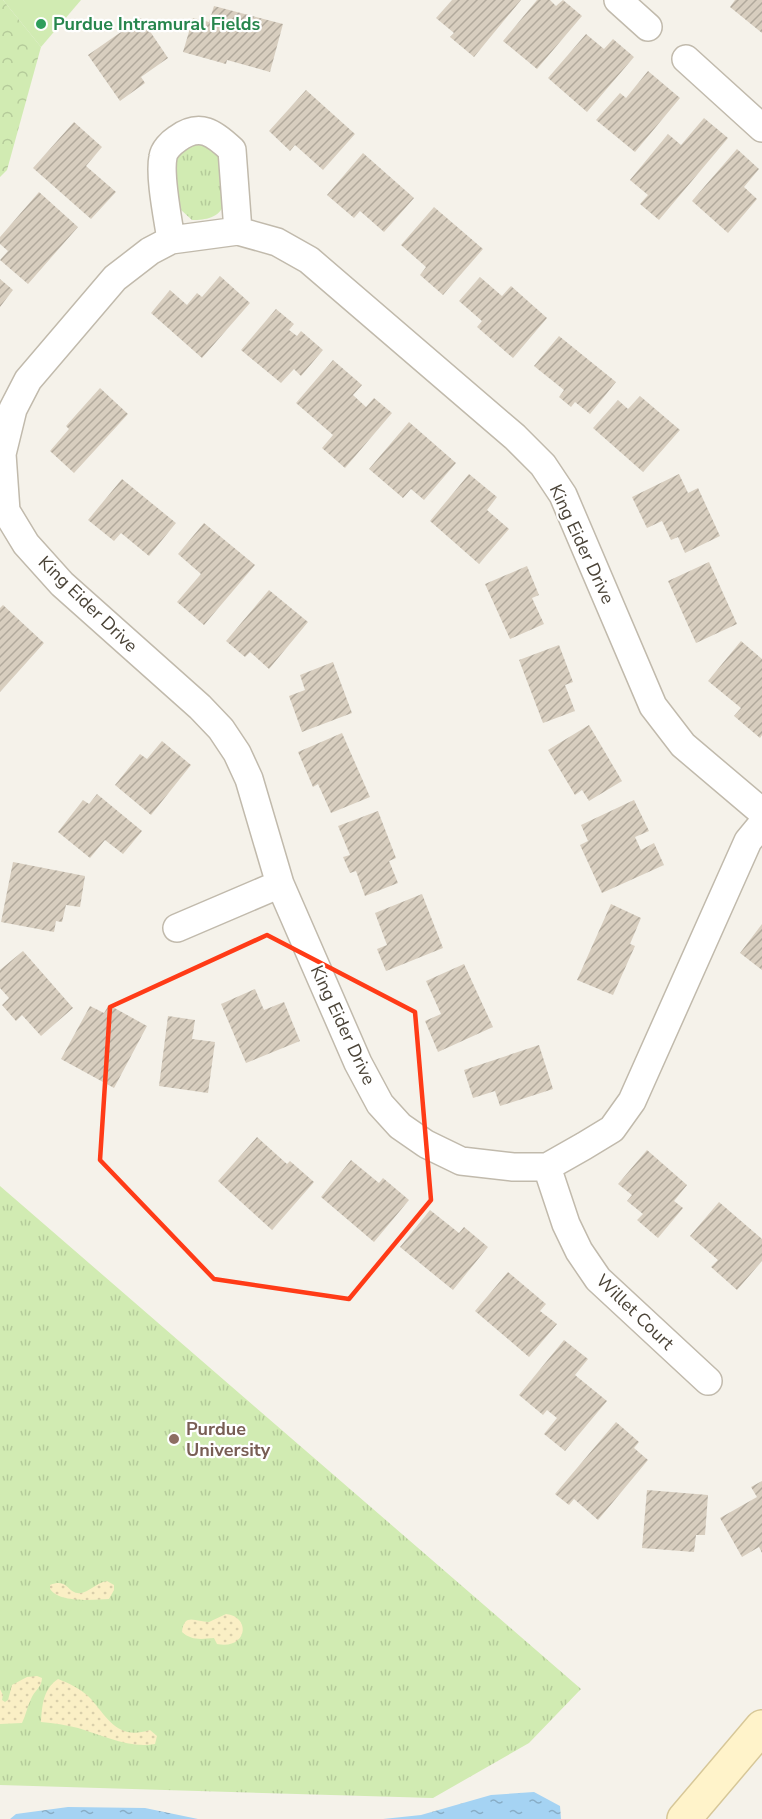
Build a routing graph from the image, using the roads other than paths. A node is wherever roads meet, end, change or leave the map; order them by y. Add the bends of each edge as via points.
1 (618, 0) edge
2 (648, 27) dead end
3 (686, 59) dead end
4 (762, 128) edge
5 (238, 231) junction
6 (171, 240) junction
7 (3, 512) edge
8 (762, 812) edge
9 (762, 824) edge
10 (280, 884) junction
11 (177, 928) dead end
12 (547, 1167) junction
13 (708, 1381) dead end
14 (758, 1732) edge
15 (684, 1819) edge

1 - 2 street
3 - 4 street
5 - 6 street, King Eider Drive
5 - 6 street via 232,150 206,131 187,131 163,155
5 - 8 street, King Eider Drive via 277,242 309,260 543,465 563,495 653,705 683,745
6 - 7 street, King Eider Drive via 115,278 28,380 13,409 2,454
7 - 10 street, King Eider Drive via 62,584 220,729 249,779
9 - 12 street, King Eider Drive via 748,841 632,1101 612,1129
10 - 11 street
10 - 12 street, King Eider Drive via 358,1063 381,1104 400,1126 461,1161
12 - 13 street, Willet Court via 566,1224 598,1279
14 - 15 main road

